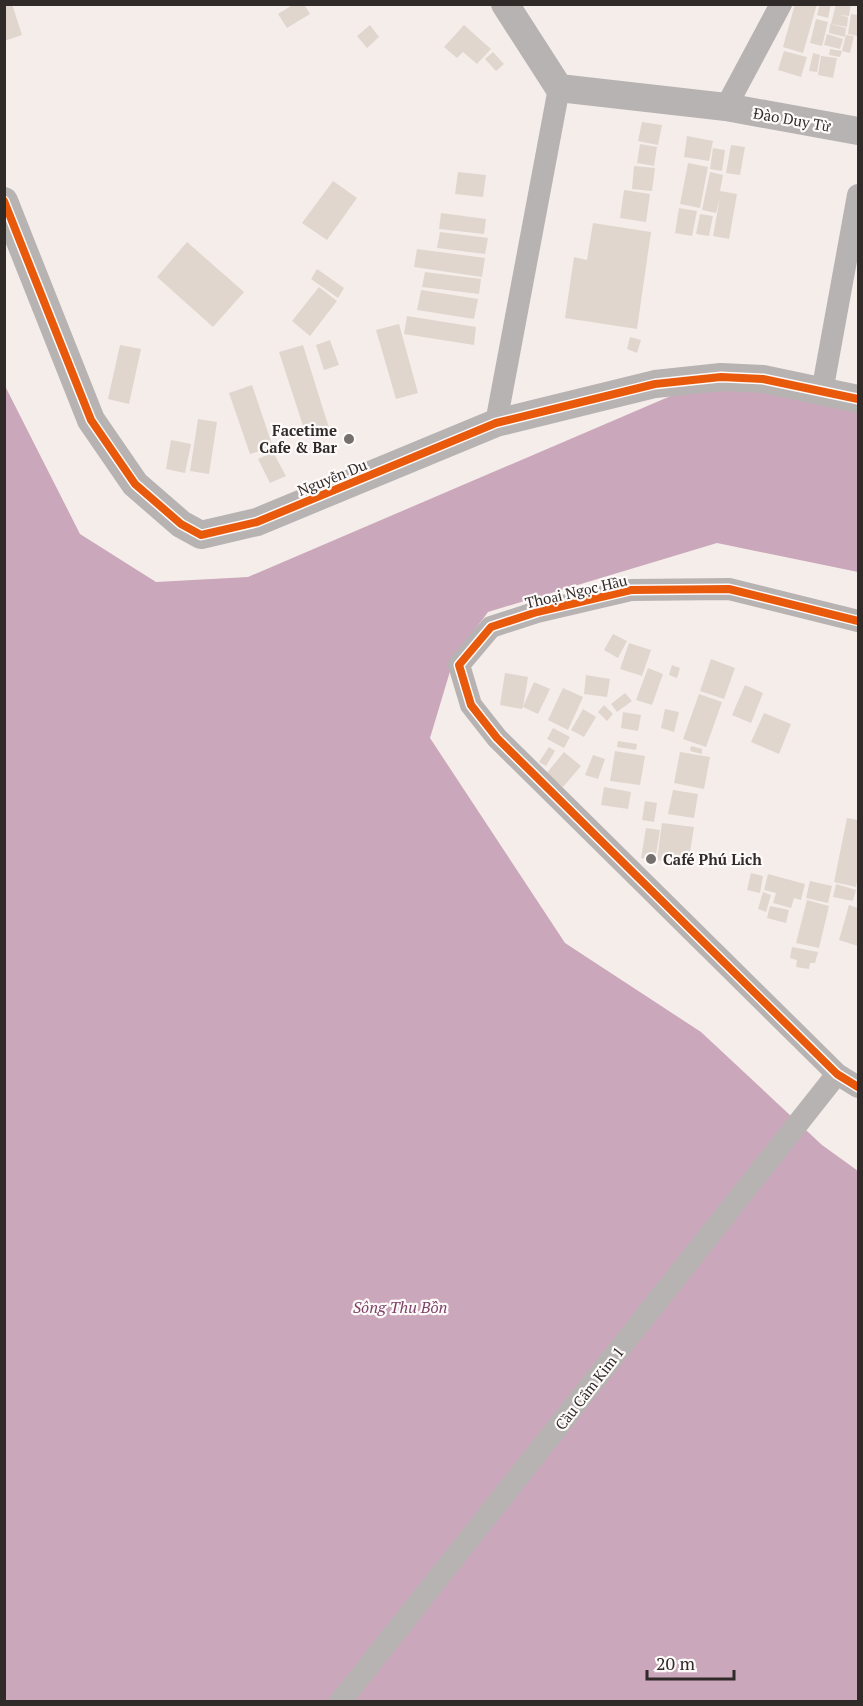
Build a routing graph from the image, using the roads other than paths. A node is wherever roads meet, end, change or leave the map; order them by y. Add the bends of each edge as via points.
1 (505, 4) edge
2 (781, 4) edge
3 (559, 88) junction
4 (726, 107) junction
5 (858, 131) edge
6 (858, 195) edge
7 (4, 201) edge
8 (822, 392) junction
9 (858, 399) edge
10 (496, 423) junction
11 (858, 621) edge
12 (837, 1074) junction
13 (858, 1087) edge
14 (340, 1701) edge

1 - 3 street
2 - 4 street
3 - 4 street, Đào Duy Từ
3 - 10 street
4 - 5 street, Đào Duy Từ
6 - 8 street
7 - 10 street, Nguyễn Du via 91,420 135,484 201,536 257,522
8 - 9 street, Nguyễn Du
8 - 10 street, Nguyễn Du via 763,379 721,376 654,384
11 - 12 street, Thoại Ngọc Hầu via 729,589 631,590 491,627 459,665 471,705 497,738
12 - 13 street
12 - 14 street, Cầu Cẩm Kim 1

